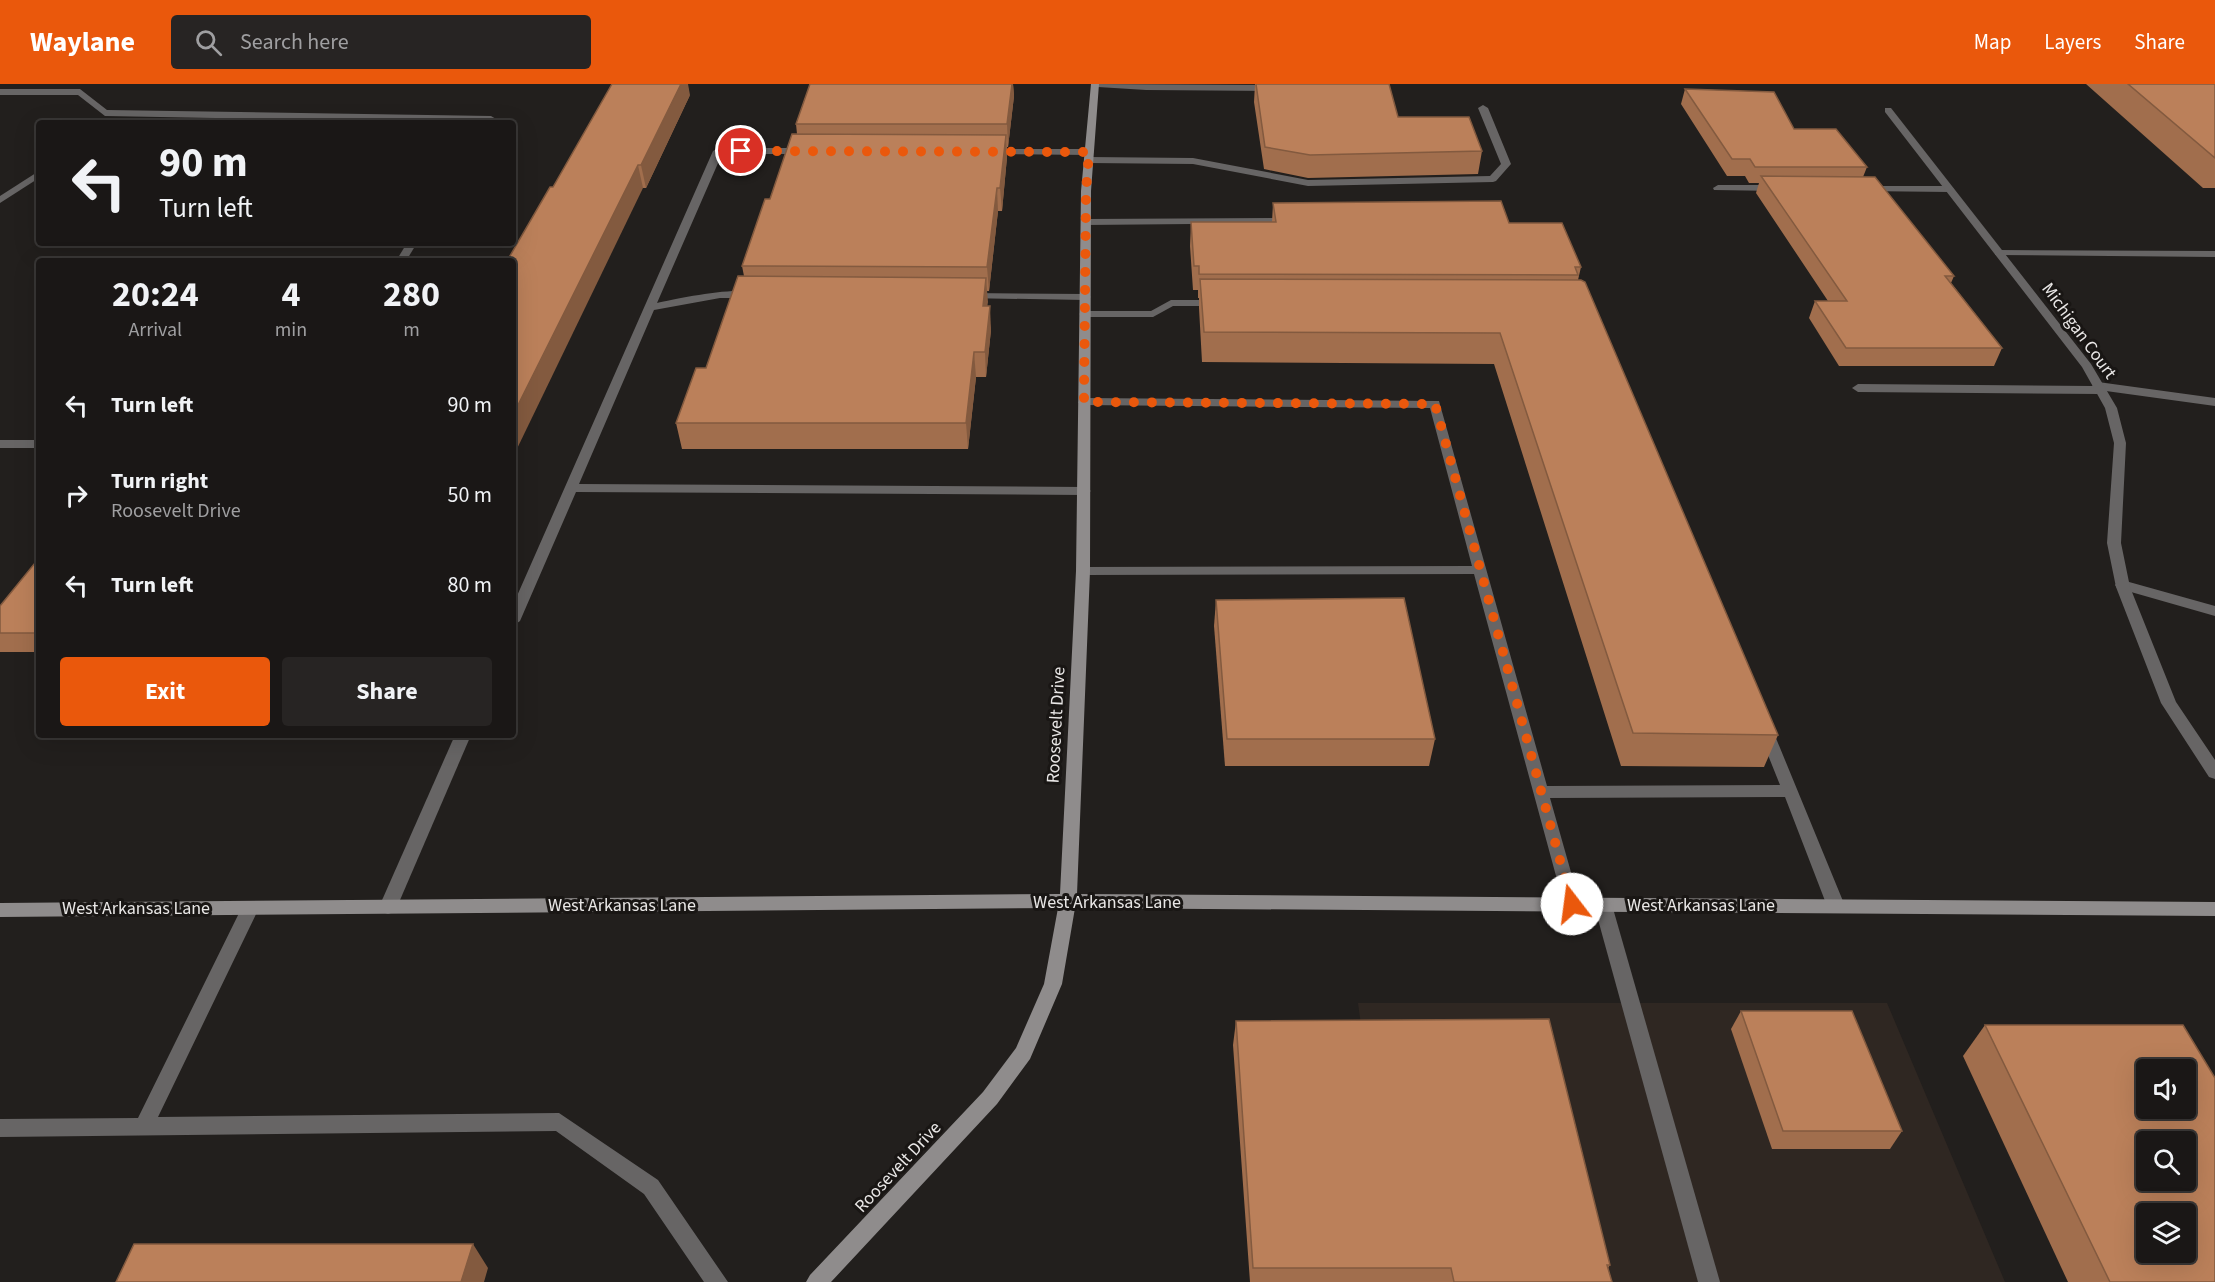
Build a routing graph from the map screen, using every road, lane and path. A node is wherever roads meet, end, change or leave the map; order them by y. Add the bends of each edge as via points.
1 (1097, 84) edge
2 (1288, 88) edge
3 (0, 92) edge
4 (1482, 108) dead end
5 (1888, 110) dead end
6 (105, 113) junction
7 (98, 120) edge
8 (490, 120) edge
9 (814, 151) edge
10 (970, 152) edge
11 (1089, 156) junction
12 (36, 176) edge
13 (1718, 188) dead end
14 (1788, 188) edge
15 (1857, 189) edge
16 (1949, 189) junction
17 (0, 200) edge
18 (1310, 221) edge
19 (1086, 222) junction
20 (1999, 253) junction
21 (2215, 254) edge
22 (767, 295) edge
23 (956, 296) edge
24 (1085, 297) junction
25 (1231, 303) edge
26 (651, 306) junction
27 (1085, 314) junction
28 (1858, 388) dead end
29 (2099, 388) junction
30 (1084, 402) junction
31 (2215, 402) edge
32 (0, 444) edge
33 (36, 444) edge
34 (571, 488) junction
35 (1084, 491) junction
36 (1480, 570) junction
37 (1083, 571) junction
38 (2122, 585) junction
39 (2215, 611) edge
40 (516, 614) edge
41 (1759, 715) edge
42 (462, 738) edge
43 (2215, 773) edge
44 (1791, 791) junction
45 (1542, 792) junction
46 (1068, 901) junction
47 (1572, 904) junction
48 (1602, 905) junction
49 (1836, 906) junction
50 (388, 907) junction
51 (250, 908) junction
52 (0, 909) edge
53 (2215, 909) edge
54 (143, 1127) junction
55 (0, 1128) edge
56 (820, 1281) edge
57 (717, 1282) edge
58 (1709, 1282) edge

1 - 2 street
1 - 11 street, Roosevelt Drive
3 - 6 street via 80,92
4 - 11 street via 1506,164 1493,178 1308,183 1193,161
5 - 16 street, Michigan Court
6 - 7 street
6 - 8 street
9 - 26 street via 718,151
10 - 11 street
11 - 19 street, Roosevelt Drive
12 - 17 street
13 - 14 street
15 - 16 street
16 - 20 street, Michigan Court
18 - 19 street
19 - 24 street, Roosevelt Drive
20 - 21 street
20 - 29 street, Michigan Court
22 - 26 street via 720,295
23 - 24 street
24 - 27 street, Roosevelt Drive
25 - 27 street via 1171,303 1153,314
26 - 34 street
27 - 30 street, Roosevelt Drive
28 - 29 street
29 - 31 street
29 - 38 street, Michigan Court via 2111,408 2120,443 2114,543
30 - 35 street, Roosevelt Drive
30 - 36 street via 1435,404
32 - 33 street
34 - 35 street
34 - 40 street
35 - 37 street, Roosevelt Drive
36 - 37 street
36 - 45 street
37 - 46 street, Roosevelt Drive
38 - 39 street
38 - 43 street, Michigan Court via 2169,703
41 - 44 street
42 - 50 street
44 - 45 street
44 - 49 street
45 - 47 street
46 - 47 street, West Arkansas Lane
46 - 50 street, West Arkansas Lane
46 - 56 street, Roosevelt Drive via 1053,984 1023,1053 990,1098
47 - 48 street, West Arkansas Lane
48 - 49 street, West Arkansas Lane
48 - 58 street
49 - 53 street, West Arkansas Lane
50 - 51 street, West Arkansas Lane
51 - 52 street, West Arkansas Lane
51 - 54 street
54 - 55 street
54 - 57 street via 560,1122 651,1187

